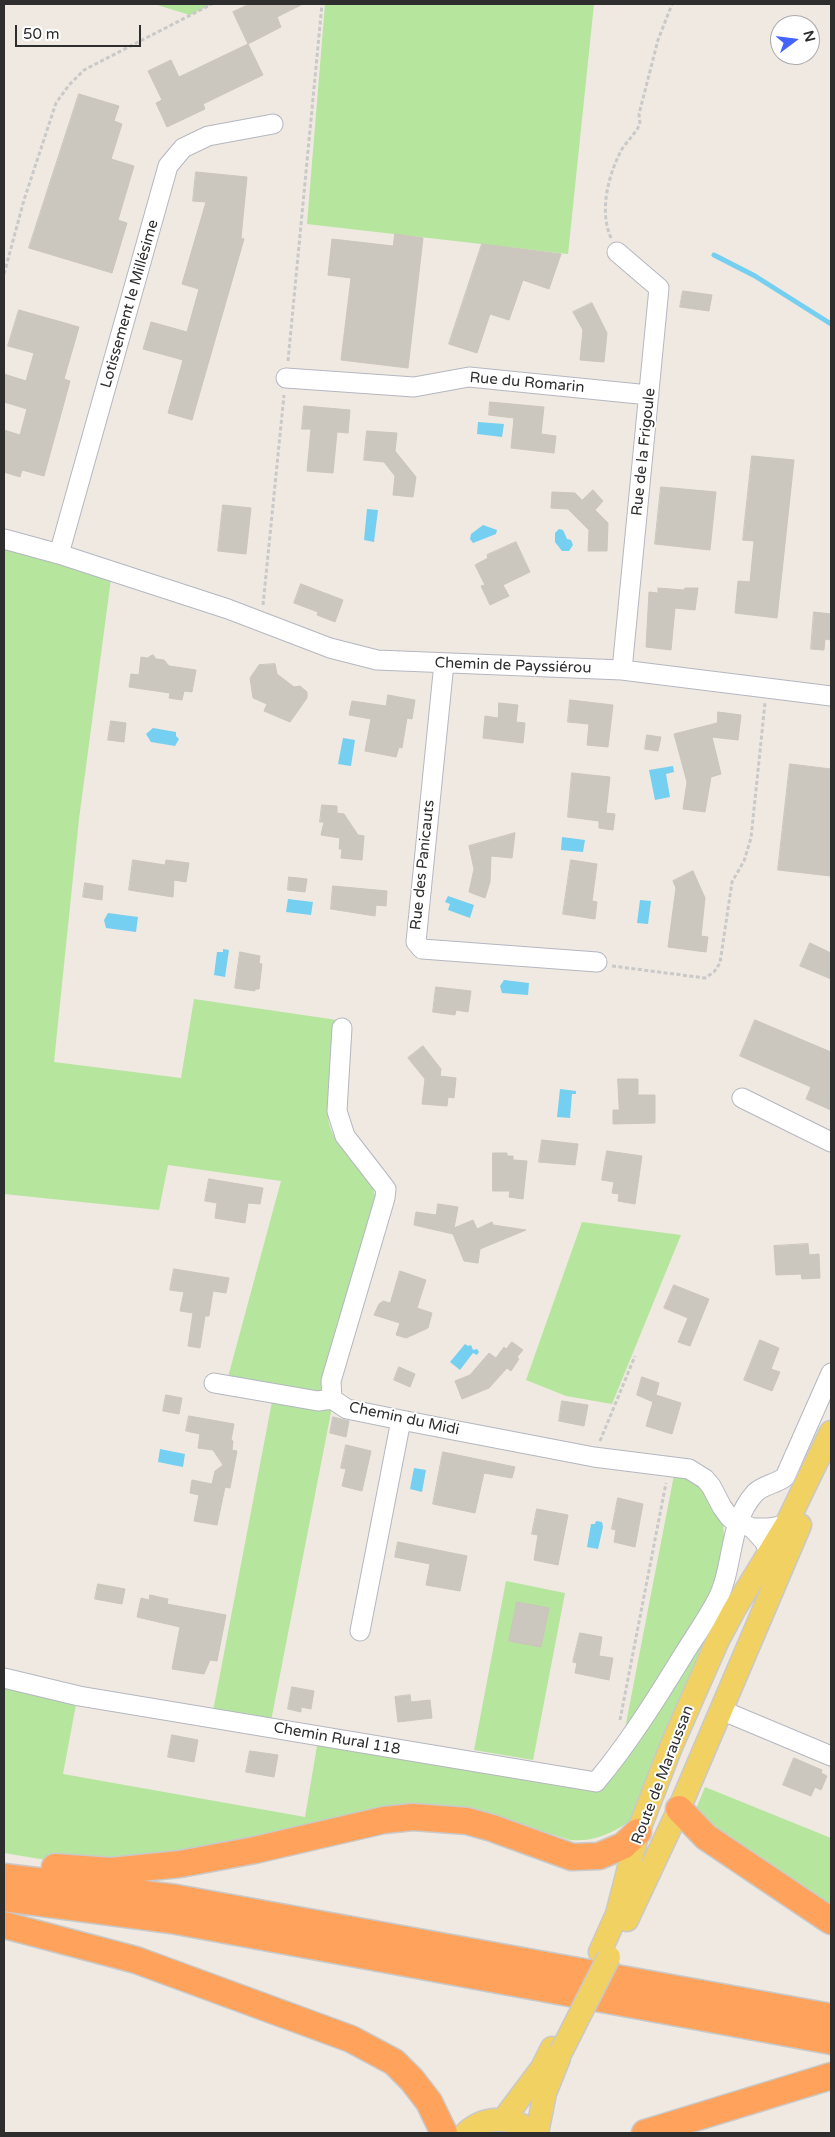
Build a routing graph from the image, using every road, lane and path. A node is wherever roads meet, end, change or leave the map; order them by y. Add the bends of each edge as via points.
1 (212, 4) edge
2 (322, 4) edge
3 (672, 4) edge
4 (273, 124) dead end
5 (617, 252) joint
6 (4, 274) edge
7 (286, 378) junction
8 (649, 395) junction
9 (4, 539) edge
10 (59, 554) junction
11 (262, 620) junction
12 (444, 663) junction
13 (622, 670) junction
14 (767, 688) junction
15 (831, 696) edge
16 (597, 962) joint
17 (342, 1028) dead end
18 (742, 1098) dead end
19 (831, 1142) edge
20 (635, 1356) dead end
21 (831, 1374) edge
22 (214, 1383) dead end
23 (332, 1399) junction
24 (401, 1420) junction
25 (831, 1432) edge
26 (831, 1449) edge
27 (594, 1457) junction
28 (669, 1466) junction
29 (745, 1525) junction
30 (786, 1525) junction
31 (770, 1553) junction
32 (360, 1631) dead end
33 (4, 1678) edge
34 (721, 1710) junction
35 (618, 1726) dead end
36 (831, 1756) edge
37 (679, 1808) junction
38 (638, 1832) junction
39 (4, 1866) edge
40 (4, 1877) edge
41 (4, 1898) edge
42 (831, 1921) edge
43 (4, 1924) edge
44 (605, 1954) junction
45 (831, 2017) edge
46 (831, 2041) edge
47 (556, 2050) junction
48 (831, 2076) edge
49 (503, 2120) junction
50 (444, 2133) edge
51 (466, 2133) edge
52 (535, 2133) edge
53 (645, 2133) edge

1 - 6 path via 84,70 68,85 56,103
2 - 7 path
3 - 5 path via 658,40 639,114 640,124 613,171 604,207 608,232
4 - 10 street, Lotissement le Millésime via 208,136 183,148 168,166
5 - 8 street, Rue de la Frigoule via 659,288
7 - 8 street, Rue du Romarin via 414,388 469,376
7 - 11 path
8 - 13 street, Rue de la Frigoule
9 - 10 street, Chemin de Payssiérou
10 - 11 street, Chemin de Payssiérou
11 - 12 street, Chemin de Payssiérou via 330,648 378,660
12 - 13 street, Chemin de Payssiérou
12 - 16 street, Rue des Panicauts via 416,942 422,949
13 - 14 street, Chemin de Payssiérou
14 - 15 street, Chemin de Payssiérou
14 - 16 path via 751,838 744,861 732,882 720,963 705,978 619,968
17 - 23 street, Chemin du Midi via 337,1111 344,1136 386,1189 331,1382
18 - 19 street
20 - 27 path
21 - 29 street via 785,1477 756,1492
22 - 23 street via 318,1401
23 - 24 street, Chemin du Midi via 348,1409
24 - 27 street, Chemin du Midi
24 - 32 street
25 - 30 main road, Route de Maraussan
26 - 34 main road, Route de Maraussan
27 - 28 street, Chemin du Midi
28 - 29 street, Chemin du Midi via 688,1469 705,1479 730,1518
28 - 35 path
29 - 30 street via 768,1528
29 - 31 street, Chemin du Midi via 764,1541
29 - 33 street, Chemin Rural 118 via 734,1533 726,1575 716,1602 617,1757 596,1782 79,1696
30 - 31 main road, Route de Maraussan
31 - 38 main road, Route de Maraussan via 718,1640
34 - 36 street
34 - 37 main road, Route de Maraussan
37 - 42 highway via 706,1836
37 - 44 main road, Route de Maraussan
38 - 39 highway via 623,1846 599,1856 572,1857 467,1821 413,1817 384,1820 180,1864 111,1871 17,1863
38 - 44 main road, Route de Maraussan
40 - 45 highway via 176,1898
41 - 46 highway via 170,1920
43 - 50 highway via 136,1960 351,2039 394,2062 429,2102
44 - 47 main road, Route de Maraussan, bridge
47 - 49 main road, Route de Maraussan
47 - 52 main road, Route de Maraussan
48 - 53 highway
49 - 51 main road via 487,2121
49 - 52 main road via 515,2122

